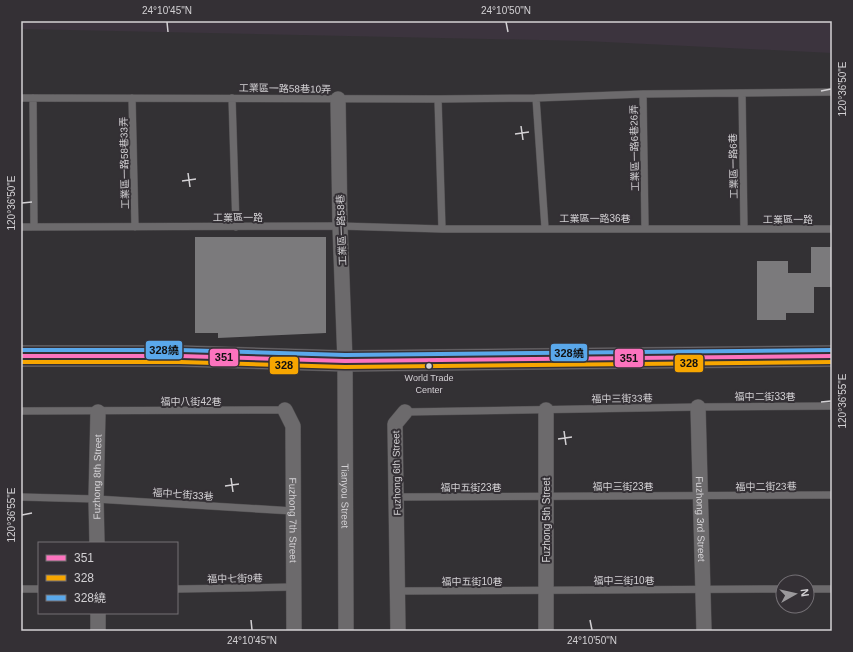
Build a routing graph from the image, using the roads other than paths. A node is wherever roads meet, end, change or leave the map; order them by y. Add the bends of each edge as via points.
1 (832, 92) edge
2 (742, 93) junction
3 (643, 94) junction
4 (21, 98) edge
5 (33, 98) junction
6 (132, 98) junction
7 (232, 98) junction
8 (536, 98) junction
9 (338, 99) junction
10 (438, 99) junction
11 (340, 226) junction
12 (21, 227) edge
13 (34, 227) junction
14 (135, 227) junction
15 (236, 227) junction
16 (546, 228) junction
17 (645, 228) junction
18 (442, 229) junction
19 (744, 229) junction
20 (832, 229) edge
21 (21, 356) edge
22 (832, 356) edge
23 (345, 361) junction
24 (832, 406) edge
25 (698, 407) junction
26 (285, 410) joint
27 (546, 410) junction
28 (21, 411) edge
29 (98, 412) junction
30 (405, 412) joint
31 (832, 495) edge
32 (546, 496) junction
33 (700, 496) junction
34 (21, 497) edge
35 (396, 497) junction
36 (96, 499) junction
37 (293, 511) junction
38 (97, 542) edge
39 (293, 588) junction
40 (21, 589) edge
41 (38, 589) edge
42 (178, 589) edge
43 (702, 589) junction
44 (775, 589) edge
45 (815, 589) edge
46 (832, 589) edge
47 (546, 590) junction
48 (398, 591) junction
49 (98, 614) edge
50 (98, 631) edge
51 (294, 631) edge
52 (346, 631) edge
53 (398, 631) edge
54 (546, 631) edge
55 (704, 631) edge

1 - 2 lane
2 - 3 lane, 工業區一路6巷26弄
2 - 19 lane, 工業區一路6巷
3 - 8 lane, 工業區一路58巷10弄
3 - 17 lane, 工業區一路6巷26弄
4 - 5 lane, 工業區一路58巷10弄
5 - 6 lane, 工業區一路58巷10弄
5 - 13 lane
6 - 7 lane, 工業區一路58巷10弄
6 - 14 lane, 工業區一路58巷33弄
7 - 9 lane, 工業區一路58巷10弄
7 - 15 lane
8 - 10 lane, 工業區一路58巷10弄
8 - 16 lane
9 - 10 lane, 工業區一路58巷10弄
9 - 11 street, 工業區一路58巷
10 - 18 lane
11 - 15 lane, 工業區一路
11 - 18 lane
11 - 23 street, 工業區一路58巷
12 - 13 lane, 工業區一路
13 - 14 lane, 工業區一路
14 - 15 lane, 工業區一路
16 - 17 lane, 工業區一路36巷
16 - 18 lane
17 - 19 lane
19 - 20 lane, 工業區一路
21 - 23 street via 180,356
22 - 23 street
23 - 52 street, Tianyou Street
24 - 25 lane, 福中二街33巷
25 - 27 lane, 福中三街33巷
25 - 33 street, Fuzhong 3rd Street
26 - 29 lane, 福中八街42巷
26 - 37 street, Fuzhong 7th Street via 293,426
27 - 30 lane, Fuzhong 6th Street
27 - 32 street, Fuzhong 5th Street
28 - 29 lane, 福中八街42巷
29 - 36 street, Fuzhong 8th Street
30 - 35 street, Fuzhong 6th Street via 395,424
31 - 33 lane, 福中二街23巷
32 - 33 lane, 福中三街23巷
32 - 35 lane, 福中五街23巷
32 - 47 street, Fuzhong 5th Street
33 - 43 street, Fuzhong 3rd Street
34 - 36 lane, 福中七街33巷
35 - 48 street, Fuzhong 6th Street
36 - 37 lane, 福中七街33巷
36 - 38 street, Fuzhong 8th Street
37 - 39 street, Fuzhong 7th Street
39 - 42 lane, 福中七街9巷
39 - 51 street, Fuzhong 7th Street
40 - 41 lane
43 - 44 lane, 福中三街10巷
43 - 47 lane, 福中三街10巷
43 - 55 street, Fuzhong 3rd Street
45 - 46 lane
47 - 48 lane, 福中五街10巷
47 - 54 street, Fuzhong 5th Street
48 - 53 street, Fuzhong 6th Street
49 - 50 street

